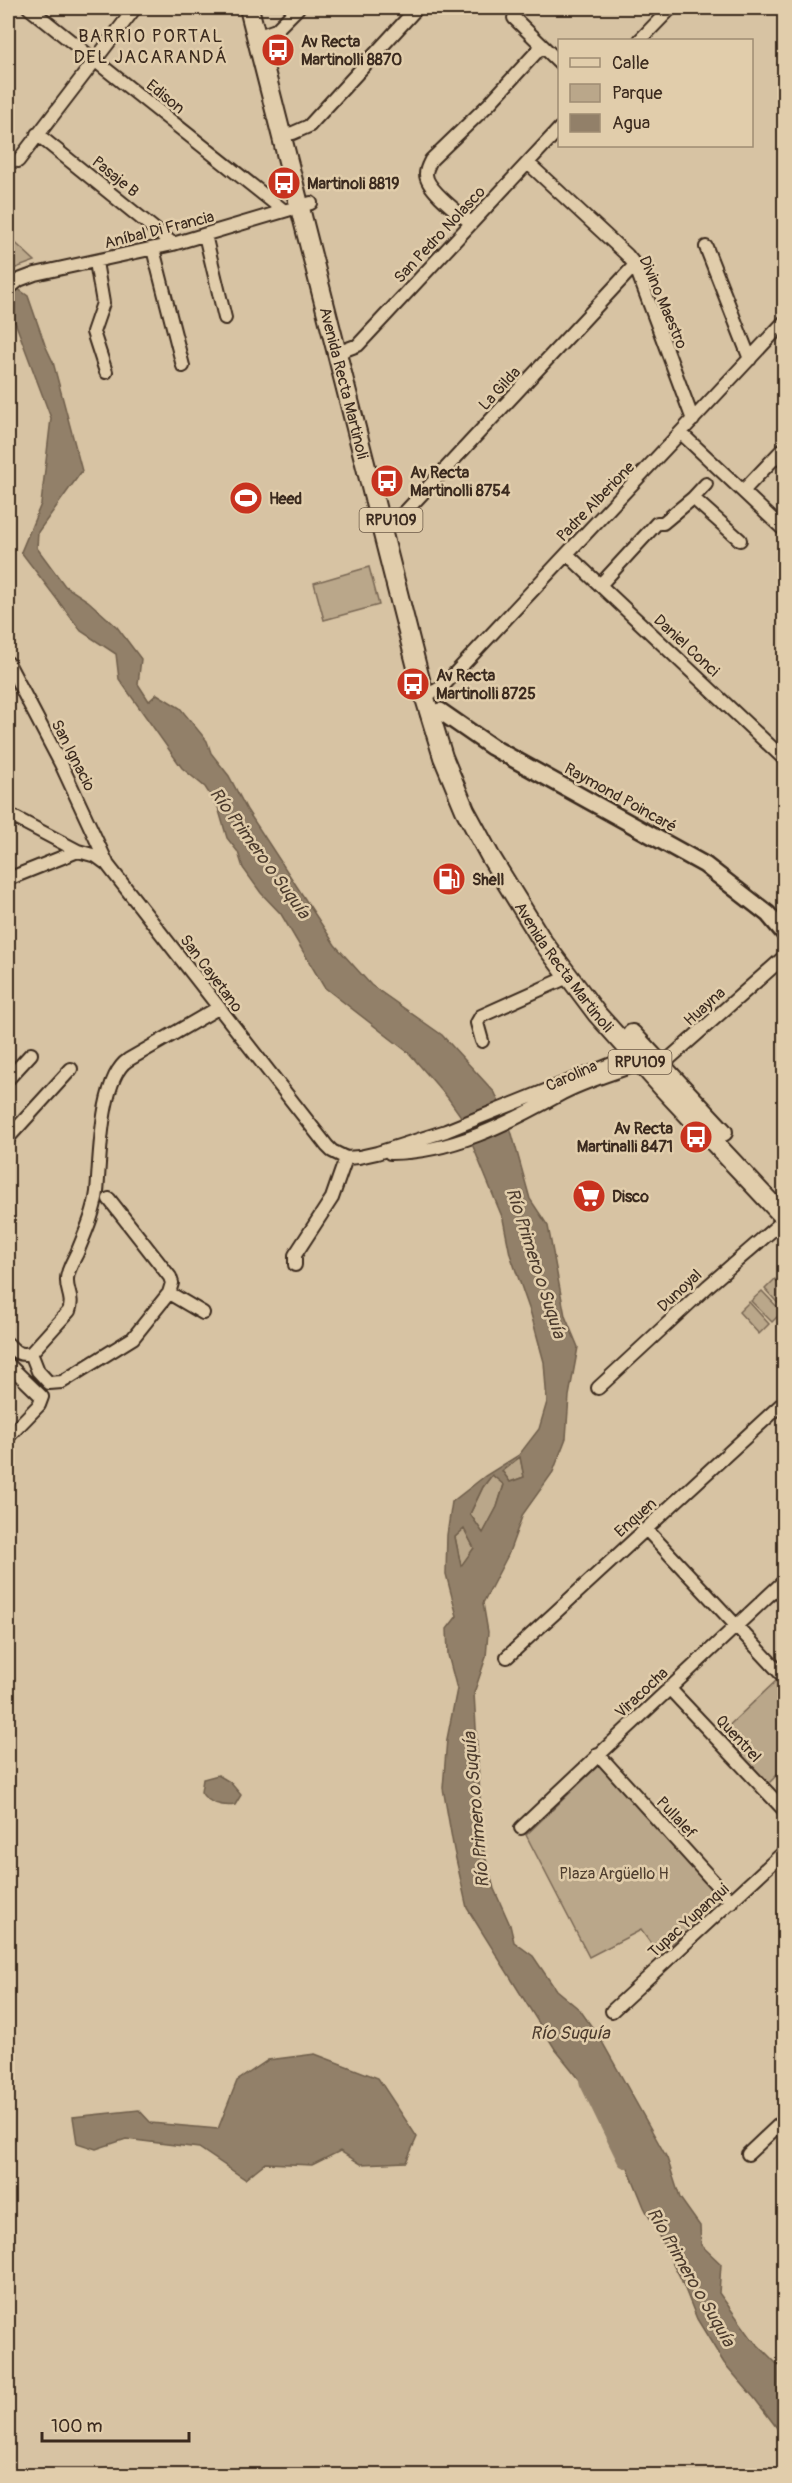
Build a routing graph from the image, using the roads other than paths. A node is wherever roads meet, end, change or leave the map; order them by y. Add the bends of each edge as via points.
1 (29, 8) edge
2 (135, 8) edge
3 (249, 8) edge
4 (261, 8) edge
5 (298, 8) edge
6 (417, 8) edge
7 (663, 10) edge
8 (514, 18) dead end
9 (262, 35) junction
10 (641, 39) edge
11 (542, 46) junction
12 (94, 60) junction
13 (558, 61) edge
14 (558, 130) edge
15 (37, 134) junction
16 (288, 134) junction
17 (18, 161) dead end
18 (528, 163) junction
19 (298, 206) junction
20 (471, 223) junction
21 (205, 236) junction
22 (173, 244) junction
23 (706, 247) dead end
24 (153, 249) junction
25 (96, 262) junction
26 (635, 265) junction
27 (8, 289) edge
28 (225, 318) dead end
29 (784, 322) edge
30 (342, 351) junction
31 (750, 359) junction
32 (183, 366) dead end
33 (106, 372) dead end
34 (693, 420) junction
35 (682, 434) junction
36 (784, 448) edge
37 (706, 484) dead end
38 (743, 491) junction
39 (693, 498) junction
40 (386, 521) junction
41 (784, 530) edge
42 (740, 540) dead end
43 (567, 554) junction
44 (600, 585) junction
45 (8, 663) edge
46 (429, 693) junction
47 (435, 712) junction
48 (784, 759) edge
49 (8, 814) edge
50 (78, 851) junction
51 (107, 864) junction
52 (8, 879) edge
53 (784, 933) edge
54 (784, 957) edge
55 (567, 977) junction
56 (218, 1008) junction
57 (482, 1041) dead end
58 (32, 1054) dead end
59 (645, 1057) junction
60 (71, 1070) dead end
61 (8, 1079) edge
62 (8, 1138) edge
63 (429, 1144) junction
64 (346, 1158) junction
65 (109, 1199) dead end
66 (784, 1200) edge
67 (784, 1218) edge
68 (295, 1265) dead end
69 (169, 1293) junction
70 (203, 1313) dead end
71 (8, 1344) edge
72 (31, 1353) junction
73 (8, 1364) edge
74 (598, 1388) dead end
75 (784, 1402) edge
76 (8, 1437) edge
77 (646, 1528) junction
78 (784, 1581) edge
79 (736, 1626) junction
80 (507, 1657) dead end
81 (784, 1677) edge
82 (669, 1688) junction
83 (598, 1754) junction
84 (784, 1810) edge
85 (521, 1828) dead end
86 (784, 1852) edge
87 (732, 1902) junction
88 (612, 2011) dead end
89 (784, 2120) edge
90 (748, 2154) dead end

1 - 12 street, Edison
2 - 12 street
3 - 9 main road, Avenida Recta Martinoli / RPU109
4 - 9 main road, Avenida Recta Martinoli / RPU109
5 - 9 street via 282,25
6 - 16 street via 309,126
7 - 10 street
8 - 11 street
9 - 16 main road, Avenida Recta Martinoli / RPU109
11 - 13 street
11 - 20 street via 431,160 426,175 429,185
12 - 15 street
12 - 19 street, Edison
14 - 18 street, San Pedro Nolasco
15 - 17 street
15 - 22 street, Pasaje B
16 - 19 main road, Avenida Recta Martinoli / RPU109
18 - 20 street, San Pedro Nolasco
18 - 26 street, Divino Maestro
19 - 21 street, Aníbal Di Francia
19 - 30 main road, Avenida Recta Martinoli / RPU109
20 - 30 street, San Pedro Nolasco via 358,345
21 - 22 street, Aníbal Di Francia
21 - 28 street
22 - 24 street, Aníbal Di Francia
23 - 31 street
24 - 25 street, Aníbal Di Francia
24 - 32 street
25 - 27 street, Aníbal Di Francia via 22,279
25 - 33 street via 103,303 93,332
26 - 34 street, Divino Maestro
26 - 40 street, La Gilda via 406,511
29 - 31 street, Padre Alberione
30 - 40 main road, Avenida Recta Martinoli / RPU109
31 - 34 street, Padre Alberione
34 - 35 street, Padre Alberione
35 - 38 street
35 - 43 street, Padre Alberione
36 - 38 street
37 - 39 street
38 - 41 street
39 - 42 street
39 - 44 street via 657,523
40 - 46 main road, Avenida Recta Martinoli / RPU109
43 - 44 street, Daniel Conci
43 - 46 street, Padre Alberione
44 - 48 street, Daniel Conci
45 - 51 street, San Ignacio
46 - 47 main road, Avenida Recta Martinoli / RPU109
47 - 53 street, Raymond Poincaré via 705,865 768,914
47 - 55 main road, Avenida Recta Martinoli / RPU109 via 453,782 473,826
47 - 59 main road, Avenida Recta Martinoli / RPU109 via 492,838 564,953
49 - 50 street, San Cayetano
50 - 51 street, San Cayetano
50 - 52 street
51 - 56 street, San Cayetano
54 - 59 street, Huayna
55 - 57 street via 481,1016 477,1023
55 - 59 main road, Avenida Recta Martinoli / RPU109
56 - 64 street, San Cayetano via 327,1146
56 - 72 street via 119,1068 99,1139 93,1215 67,1277 69,1311
58 - 61 street
59 - 63 street, Carolina via 446,1131
59 - 63 street, Carolina via 523,1116 451,1145
59 - 66 main road, Avenida Recta Martinoli / RPU109 via 700,1108
59 - 67 main road, Avenida Recta Martinoli / RPU109
60 - 62 street
63 - 64 street
64 - 68 street via 332,1198 295,1256
65 - 69 street via 170,1277
67 - 74 street, Dunoyal
69 - 70 street
69 - 72 street via 133,1338 62,1382 53,1385 45,1380
71 - 72 street via 16,1352
73 - 76 street via 42,1397
75 - 77 street, Enquen
77 - 79 street
77 - 80 street, Enquen
78 - 79 street, Viracocha
79 - 81 street
79 - 82 street, Viracocha
82 - 83 street, Viracocha
82 - 84 street, Quentrel
83 - 85 street, Viracocha
83 - 87 street, Pullalef
86 - 87 street, Tupac Yupanqui
87 - 88 street, Tupac Yupanqui
89 - 90 street

